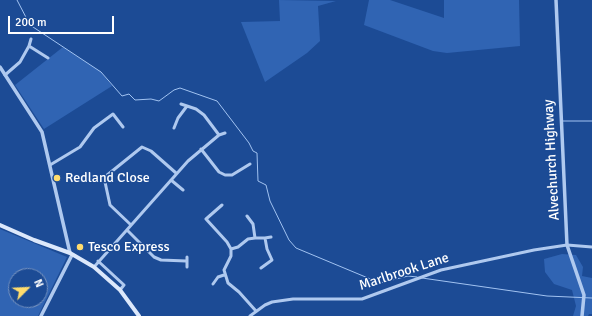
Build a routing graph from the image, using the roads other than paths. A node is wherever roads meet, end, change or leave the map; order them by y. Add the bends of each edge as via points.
1 (556, 0) edge
2 (31, 40) dead end
3 (29, 46) junction
4 (48, 58) dead end
5 (0, 67) edge
6 (5, 75) junction
7 (182, 104) dead end
8 (186, 106) junction
9 (123, 127) dead end
10 (174, 128) dead end
11 (224, 133) dead end
12 (219, 135) junction
13 (201, 149) junction
14 (250, 164) dead end
15 (50, 165) junction
16 (176, 173) junction
17 (171, 180) junction
18 (183, 190) dead end
19 (222, 205) dead end
20 (247, 216) dead end
21 (206, 219) junction
22 (202, 223) dead end
23 (0, 225) edge
24 (131, 225) junction
25 (127, 230) junction
26 (272, 237) dead end
27 (255, 238) junction
28 (265, 238) junction
29 (567, 244) junction
30 (592, 247) edge
31 (231, 249) junction
32 (71, 254) junction
33 (276, 257) dead end
34 (272, 260) junction
35 (98, 261) junction
36 (94, 267) junction
37 (187, 267) dead end
38 (261, 268) dead end
39 (224, 275) junction
40 (212, 284) dead end
41 (120, 290) junction
42 (256, 311) junction
43 (41, 316) edge
44 (139, 316) edge
45 (250, 316) edge
46 (582, 316) edge

1 - 29 street, Alvechurch Highway
2 - 3 street
3 - 4 street
3 - 6 street via 20,62
5 - 6 street
6 - 15 street via 42,132
7 - 8 street
8 - 10 street
8 - 12 street via 204,115
9 - 15 street via 113,114 94,128 80,147
11 - 12 street
12 - 13 street
13 - 14 street via 219,172 225,175 232,175
13 - 16 street
15 - 32 street
16 - 17 street
16 - 24 street via 151,151 142,147 106,176 110,205
17 - 18 street
17 - 24 street
19 - 21 street
20 - 27 street via 253,224
21 - 22 street
21 - 31 street
23 - 32 main road
24 - 25 street
25 - 35 street
25 - 37 street via 154,257 161,260 187,259
26 - 28 street
27 - 28 street
27 - 31 street via 248,239
28 - 34 street
29 - 30 street, Marlbrook Lane
29 - 42 street, Marlbrook Lane via 441,270 362,299 272,302
29 - 46 street, Alvechurch Highway via 584,296
31 - 39 street
32 - 36 main road
32 - 43 street
33 - 34 street
34 - 38 street
35 - 36 street
35 - 41 street via 124,285
36 - 41 main road
39 - 40 street
39 - 42 street via 228,283
41 - 44 main road
42 - 45 street, Marlbrook Lane

